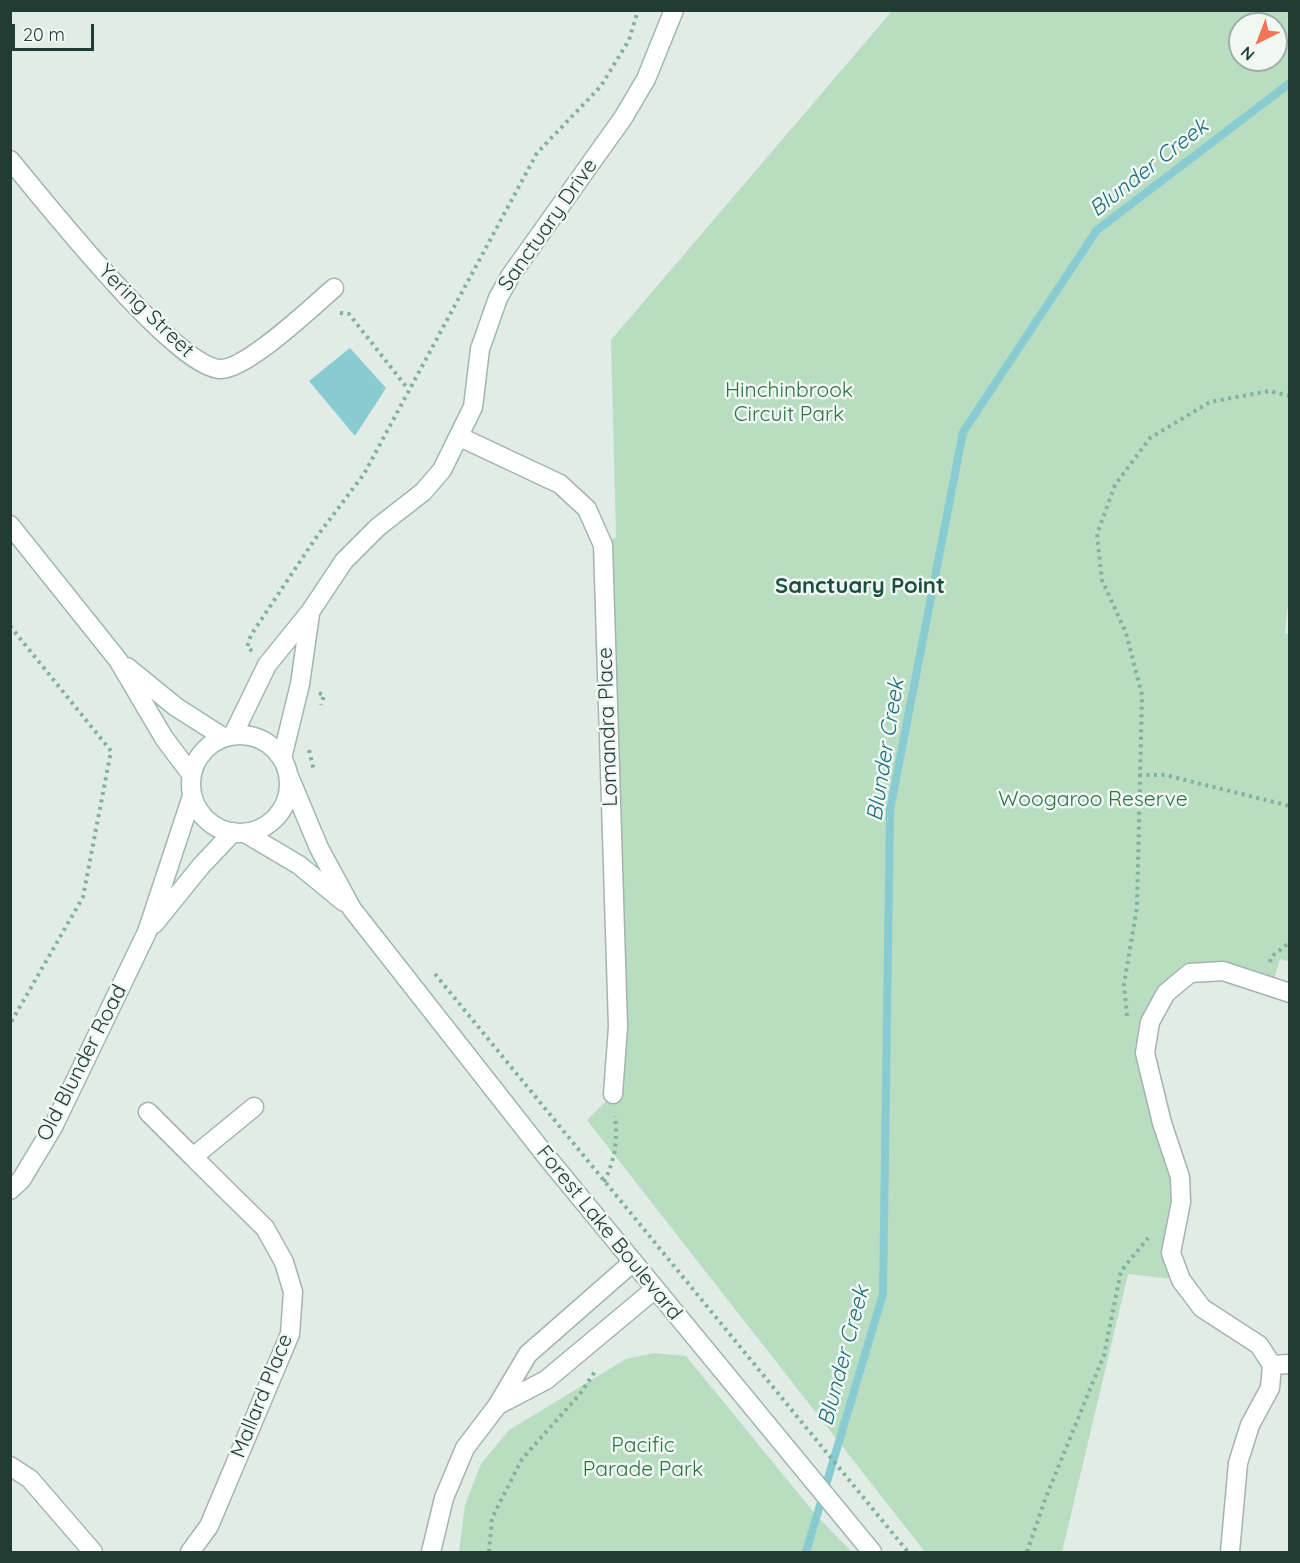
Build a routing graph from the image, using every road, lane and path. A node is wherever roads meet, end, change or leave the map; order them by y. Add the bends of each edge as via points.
1 (638, 10) edge
2 (674, 10) edge
3 (10, 160) edge
4 (334, 288) dead end
5 (309, 309) junction
6 (408, 389) junction
7 (1290, 396) edge
8 (460, 437) junction
9 (10, 525) edge
10 (310, 612) junction
11 (10, 626) edge
12 (118, 660) junction
13 (267, 665) junction
14 (300, 684) junction
15 (317, 715) dead end
16 (228, 736) junction
17 (310, 743) dead end
18 (285, 766) junction
19 (191, 774) junction
20 (1139, 776) junction
21 (317, 782) dead end
22 (192, 796) junction
23 (1290, 806) edge
24 (239, 833) junction
25 (352, 909) junction
26 (147, 932) junction
27 (432, 970) dead end
28 (1290, 993) edge
29 (10, 1024) edge
30 (1128, 1024) dead end
31 (613, 1094) joint
32 (254, 1107) dead end
33 (148, 1112) dead end
34 (193, 1157) junction
35 (604, 1182) junction
36 (10, 1190) edge
37 (1149, 1233) dead end
38 (633, 1262) junction
39 (655, 1289) junction
40 (594, 1340) junction
41 (1281, 1364) edge
42 (497, 1406) junction
43 (10, 1466) edge
44 (93, 1552) edge
45 (190, 1552) edge
46 (431, 1552) edge
47 (489, 1552) edge
48 (872, 1552) edge
49 (908, 1552) edge
50 (1027, 1552) edge
51 (1230, 1552) edge

1 - 6 path via 629,40 601,86 537,153
2 - 8 street, Sanctuary Drive via 646,79 623,118 498,298 480,349 473,407
3 - 5 street, Yering Street via 118,290 198,362 220,370 241,365
4 - 5 street, Yering Street
5 - 6 path via 349,314
6 - 13 path via 364,474 315,539 251,636 247,647
7 - 20 path via 1269,392 1210,402 1150,438 1114,485 1098,534 1102,580 1126,633 1142,695
8 - 10 street, Sanctuary Drive via 442,470 423,492 378,527 344,561
8 - 31 street, Lomandra Place via 560,484 587,509 603,545 618,1028
9 - 12 street
10 - 13 street, Sanctuary Drive
10 - 14 street, Sanctuary Drive
11 - 29 path via 111,751 83,897
12 - 16 street via 176,707
12 - 19 street via 164,738
13 - 16 street, Sanctuary Drive
14 - 15 path via 324,695
14 - 18 street, Sanctuary Drive
16 - 18 street via 261,739 273,747
16 - 19 street via 208,746 197,758
17 - 21 path
18 - 24 street via 286,798 274,819 261,828
18 - 25 street, Forest Lake Boulevard via 319,848
19 - 22 street
20 - 23 path via 1165,775
20 - 30 path via 1137,907 1124,984
22 - 24 street via 207,820
22 - 26 street, Old Blunder Road
24 - 25 street, Forest Lake Boulevard via 267,843
24 - 26 street, Old Blunder Road via 201,866
25 - 38 street, Forest Lake Boulevard
26 - 36 street, Old Blunder Road via 53,1127 21,1180
27 - 35 path
28 - 41 street via 1223,971 1190,973 1166,993 1150,1022 1145,1053 1180,1177 1181,1202 1171,1253 1181,1280 1202,1308
31 - 35 path via 618,1135 613,1164
32 - 34 street
33 - 34 street, Mallard Place
34 - 45 street, Mallard Place via 265,1228 284,1262 293,1292 290,1334 209,1526
35 - 49 path
37 - 50 path via 1147,1243 1121,1272 1104,1355
38 - 39 street, Forest Lake Boulevard
38 - 42 street via 528,1354
39 - 40 street
39 - 48 street, Forest Lake Boulevard
40 - 42 street via 546,1380
40 - 47 path via 606,1355 580,1394 522,1459 492,1518
41 - 51 street via 1250,1425 1238,1463
42 - 46 street via 465,1448 444,1498
43 - 44 street via 30,1479

